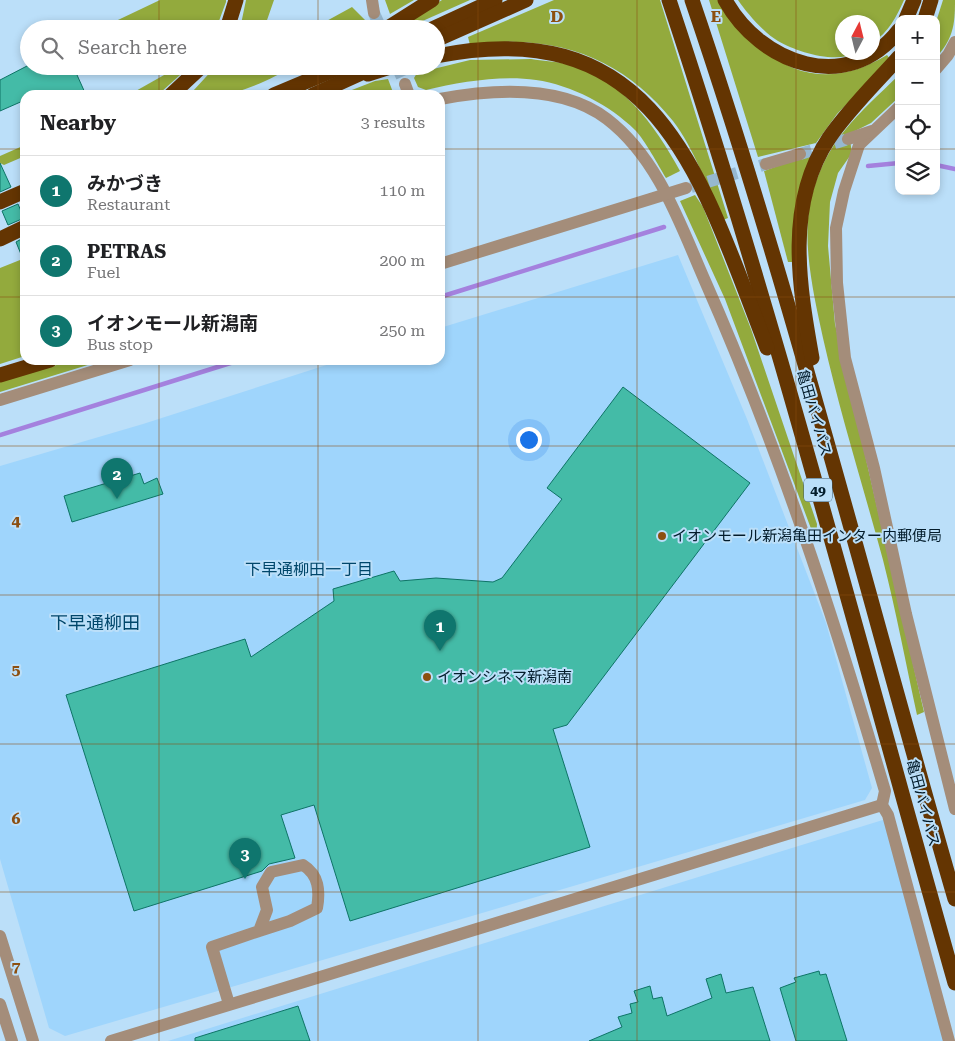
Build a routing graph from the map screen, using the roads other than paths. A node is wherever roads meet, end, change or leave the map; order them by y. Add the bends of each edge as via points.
1 (236, 0) edge
2 (372, 0) edge
3 (432, 0) edge
4 (495, 0) edge
5 (526, 0) edge
6 (669, 0) edge
7 (692, 0) edge
8 (725, 0) edge
9 (914, 0) edge
10 (931, 0) edge
11 (374, 13) tunnel mouth
12 (908, 15) edge
13 (926, 15) edge
14 (230, 20) edge
15 (400, 20) edge
16 (445, 23) edge
17 (895, 34) edge
18 (445, 36) edge
19 (955, 42) edge
20 (445, 55) edge
21 (896, 60) edge
22 (940, 65) edge
23 (192, 75) edge
24 (309, 75) edge
25 (322, 75) edge
26 (357, 75) edge
27 (366, 75) edge
28 (328, 88) junction
29 (176, 90) edge
30 (284, 90) edge
31 (286, 90) edge
32 (324, 90) edge
33 (445, 98) edge
34 (895, 111) edge
35 (874, 130) junction
36 (848, 139) tunnel mouth
37 (800, 154) tunnel mouth
38 (766, 164) tunnel mouth
39 (686, 188) tunnel mouth
40 (20, 193) edge
41 (667, 194) junction
42 (0, 202) edge
43 (20, 230) edge
44 (0, 239) edge
45 (445, 262) edge
46 (33, 365) edge
47 (114, 365) edge
48 (0, 375) edge
49 (0, 400) edge
50 (808, 454) junction
51 (891, 667) junction
52 (882, 805) junction
53 (955, 809) edge
54 (955, 899) edge
55 (259, 931) junction
56 (0, 936) edge
57 (955, 983) edge
58 (0, 1004) edge
59 (229, 1004) junction
60 (12, 1041) edge
61 (33, 1041) edge
62 (111, 1041) edge
63 (949, 1041) edge

1 - 14 highway
2 - 11 street
3 - 15 highway
4 - 16 highway
5 - 18 highway
6 - 50 highway, 亀田バイパス / 49
7 - 51 highway, 亀田バイパス / 49 via 794,323
8 - 17 highway via 737,19 764,45 780,55 813,66 829,67 859,61 884,46
9 - 12 highway
10 - 13 highway
19 - 22 street
20 - 50 highway via 492,48 578,60 615,79 648,106 676,141 707,201
21 - 51 highway via 842,120 817,160 803,204 798,251 813,360 883,622
23 - 29 highway
24 - 30 highway
25 - 31 highway
26 - 28 highway
27 - 28 highway
28 - 32 highway
33 - 41 street via 529,92 582,105 606,117 627,136
34 - 35 street
35 - 36 street
35 - 53 street via 859,145 836,228 837,284 845,358
37 - 38 street
39 - 41 street
40 - 42 highway
41 - 45 street
41 - 52 street via 728,333 811,552 885,791
43 - 44 highway
46 - 48 highway
47 - 49 street
50 - 57 highway, 亀田バイパス / 49
51 - 54 highway, 亀田バイパス / 49
52 - 59 street
52 - 63 street via 888,815
55 - 55 street via 267,910 262,887 271,872 303,866 311,870 320,892 317,908
55 - 59 street via 212,947
56 - 61 street
58 - 60 street
59 - 62 street

